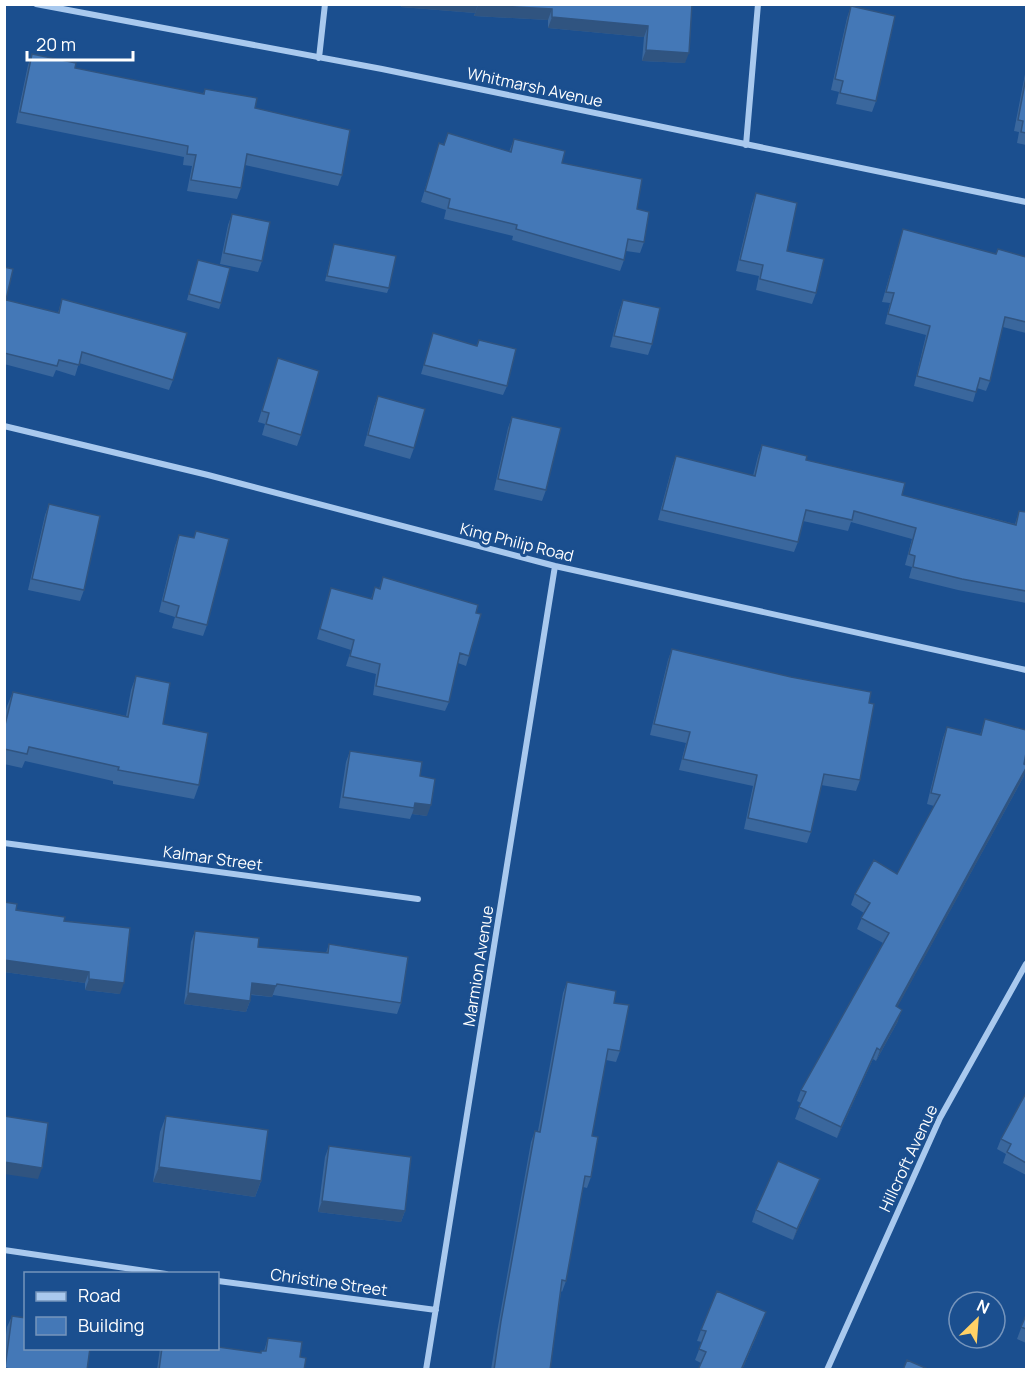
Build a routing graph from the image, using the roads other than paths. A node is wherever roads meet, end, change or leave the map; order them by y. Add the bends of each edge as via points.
1 (36, 4) edge
2 (325, 4) edge
3 (758, 4) edge
4 (320, 58) junction
5 (746, 145) junction
6 (1026, 202) edge
7 (4, 426) edge
8 (555, 566) junction
9 (1026, 670) edge
10 (4, 843) edge
11 (418, 899) dead end
12 (1026, 964) edge
13 (4, 1250) edge
14 (152, 1272) edge
15 (219, 1281) edge
16 (436, 1310) junction
17 (426, 1370) edge
18 (827, 1370) edge

1 - 4 street, Whitmarsh Avenue
2 - 4 street
3 - 5 street
4 - 5 street, Whitmarsh Avenue
5 - 6 street, Whitmarsh Avenue
7 - 8 street, King Philip Road
8 - 9 street, King Philip Road
8 - 16 street, Marmion Avenue
10 - 11 street, Kalmar Street
12 - 18 street, Hillcroft Avenue via 940,1118
13 - 14 street
15 - 16 street, Christine Street
16 - 17 street, Marmion Avenue

